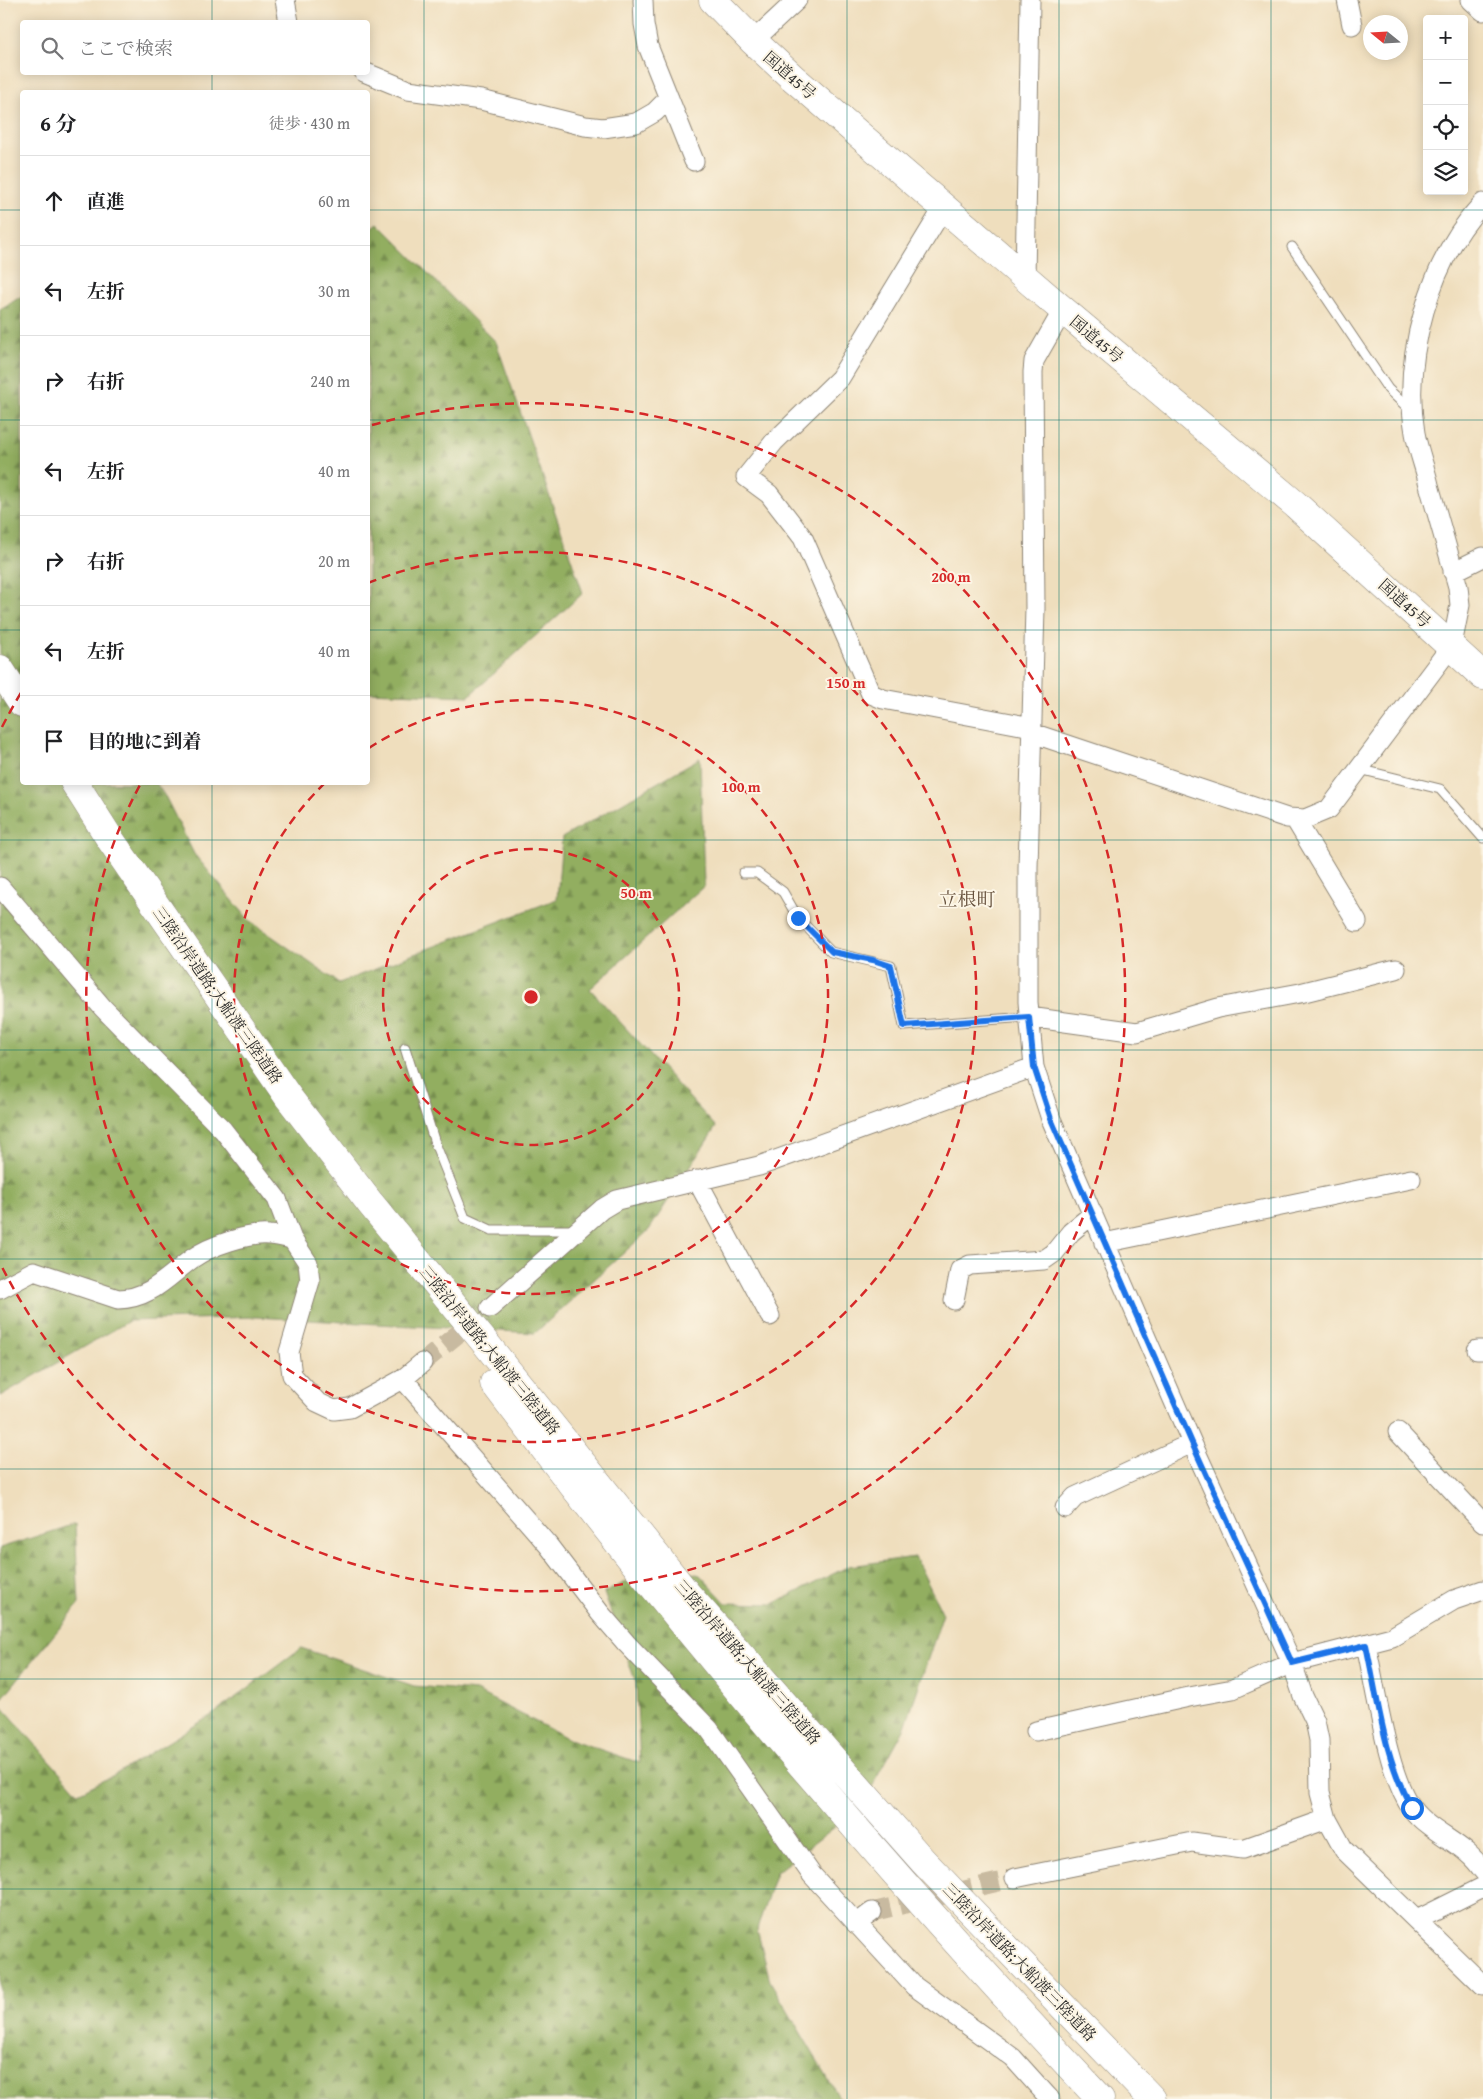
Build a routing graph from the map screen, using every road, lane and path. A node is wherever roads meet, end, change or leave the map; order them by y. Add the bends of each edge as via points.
1 (285, 0) edge
2 (643, 0) edge
3 (713, 0) edge
4 (797, 0) edge
5 (1030, 0) edge
6 (1347, 0) edge
7 (1471, 0) edge
8 (1483, 11) edge
9 (289, 20) edge
10 (1352, 25) dead end
11 (753, 41) junction
12 (370, 74) edge
13 (662, 106) junction
14 (694, 160) dead end
15 (1483, 203) edge
16 (944, 207) junction
17 (1292, 247) dead end
18 (1025, 278) junction
19 (1063, 310) junction
20 (1413, 414) junction
21 (1483, 557) edge
22 (1453, 572) junction
23 (1452, 645) junction
24 (0, 668) edge
25 (1483, 676) edge
26 (20, 700) edge
27 (1032, 730) junction
28 (1359, 769) junction
29 (76, 785) edge
30 (1305, 818) junction
31 (1483, 838) edge
32 (743, 873) dead end
33 (0, 887) edge
34 (1357, 922) dead end
35 (1396, 969) dead end
36 (1029, 1017) junction
37 (405, 1048) dead end
38 (1034, 1067) junction
39 (1412, 1179) dead end
40 (697, 1180) junction
41 (370, 1203) junction
42 (1093, 1214) junction
43 (578, 1230) junction
44 (292, 1239) junction
45 (1104, 1243) junction
46 (0, 1290) edge
47 (954, 1300) dead end
48 (490, 1308) tunnel mouth
49 (770, 1316) dead end
50 (422, 1363) tunnel mouth
51 (403, 1379) junction
52 (1398, 1432) dead end
53 (1192, 1443) junction
54 (1065, 1508) dead end
55 (1483, 1523) edge
56 (1483, 1590) edge
57 (1366, 1645) junction
58 (1292, 1663) junction
59 (1036, 1731) dead end
60 (1327, 1819) junction
61 (1483, 1871) edge
62 (1015, 1878) tunnel mouth
63 (1483, 1887) edge
64 (872, 1912) tunnel mouth
65 (1417, 1920) junction
66 (856, 1924) junction
67 (1483, 1984) edge
68 (1050, 2099) edge
69 (1100, 2099) edge
70 (1152, 2099) edge

1 - 9 street
2 - 13 street via 644,24
3 - 11 highway, 国道45号
4 - 11 street
5 - 18 street
6 - 10 street
7 - 8 street
11 - 16 highway, 国道45号
12 - 13 street via 408,90 480,100 603,128 636,123
13 - 14 street
15 - 20 street via 1458,233 1435,279 1414,363
16 - 18 highway, 国道45号
16 - 27 street via 836,381 774,442 746,477 769,494 803,538 871,694
17 - 20 lane via 1388,389
18 - 19 highway, 国道45号
19 - 23 highway, 国道45号 via 1296,505
19 - 27 street via 1034,361
20 - 22 street
21 - 22 street
22 - 23 street via 1460,605
23 - 25 highway, 国道45号
23 - 28 street
24 - 26 highway
27 - 30 street
27 - 36 street via 1028,868
28 - 30 street via 1329,809
28 - 31 lane via 1440,789
29 - 41 highway, 三陸沿岸道路;大船渡三陸道路 via 289,1098
30 - 34 street
32 - 36 lane via 757,873 784,892 798,918 832,952 891,966 904,1026
33 - 44 street via 103,1008 223,1130 277,1199
35 - 36 street via 1300,993 1218,1008 1137,1032
36 - 38 street
37 - 43 lane via 435,1144 465,1218 491,1230
38 - 40 street via 759,1166
38 - 42 street via 1051,1119
39 - 45 street
40 - 43 street via 617,1200 602,1208
40 - 49 street
41 - 69 highway, 三陸沿岸道路;大船渡三陸道路 via 479,1363 684,1624 900,1881
41 - 70 highway, 三陸沿岸道路;大船渡三陸道路 via 688,1595 767,1686 924,1861
42 - 45 street
42 - 47 street via 1070,1232 1054,1254 1044,1260 970,1265 960,1270
43 - 48 street
44 - 46 street via 268,1234 231,1240 194,1257 149,1293 132,1299 118,1299 34,1271
44 - 51 street via 308,1263 310,1281 289,1352 292,1375 317,1402 334,1410 350,1408
45 - 53 street
50 - 51 street
51 - 66 street via 548,1545 626,1643 709,1729 812,1875
52 - 55 street
53 - 54 street via 1075,1496
53 - 58 street
56 - 57 street via 1454,1600 1392,1637
57 - 58 street
57 - 61 street via 1394,1769 1402,1790 1412,1808 1427,1824 1467,1853
58 - 59 street via 1232,1690
58 - 60 street via 1302,1696 1315,1721 1319,1740 1320,1793
60 - 62 street via 1243,1849 1192,1842
60 - 65 street via 1344,1850
63 - 65 street
64 - 66 street
65 - 67 street
66 - 68 street via 914,1986 1013,2058

